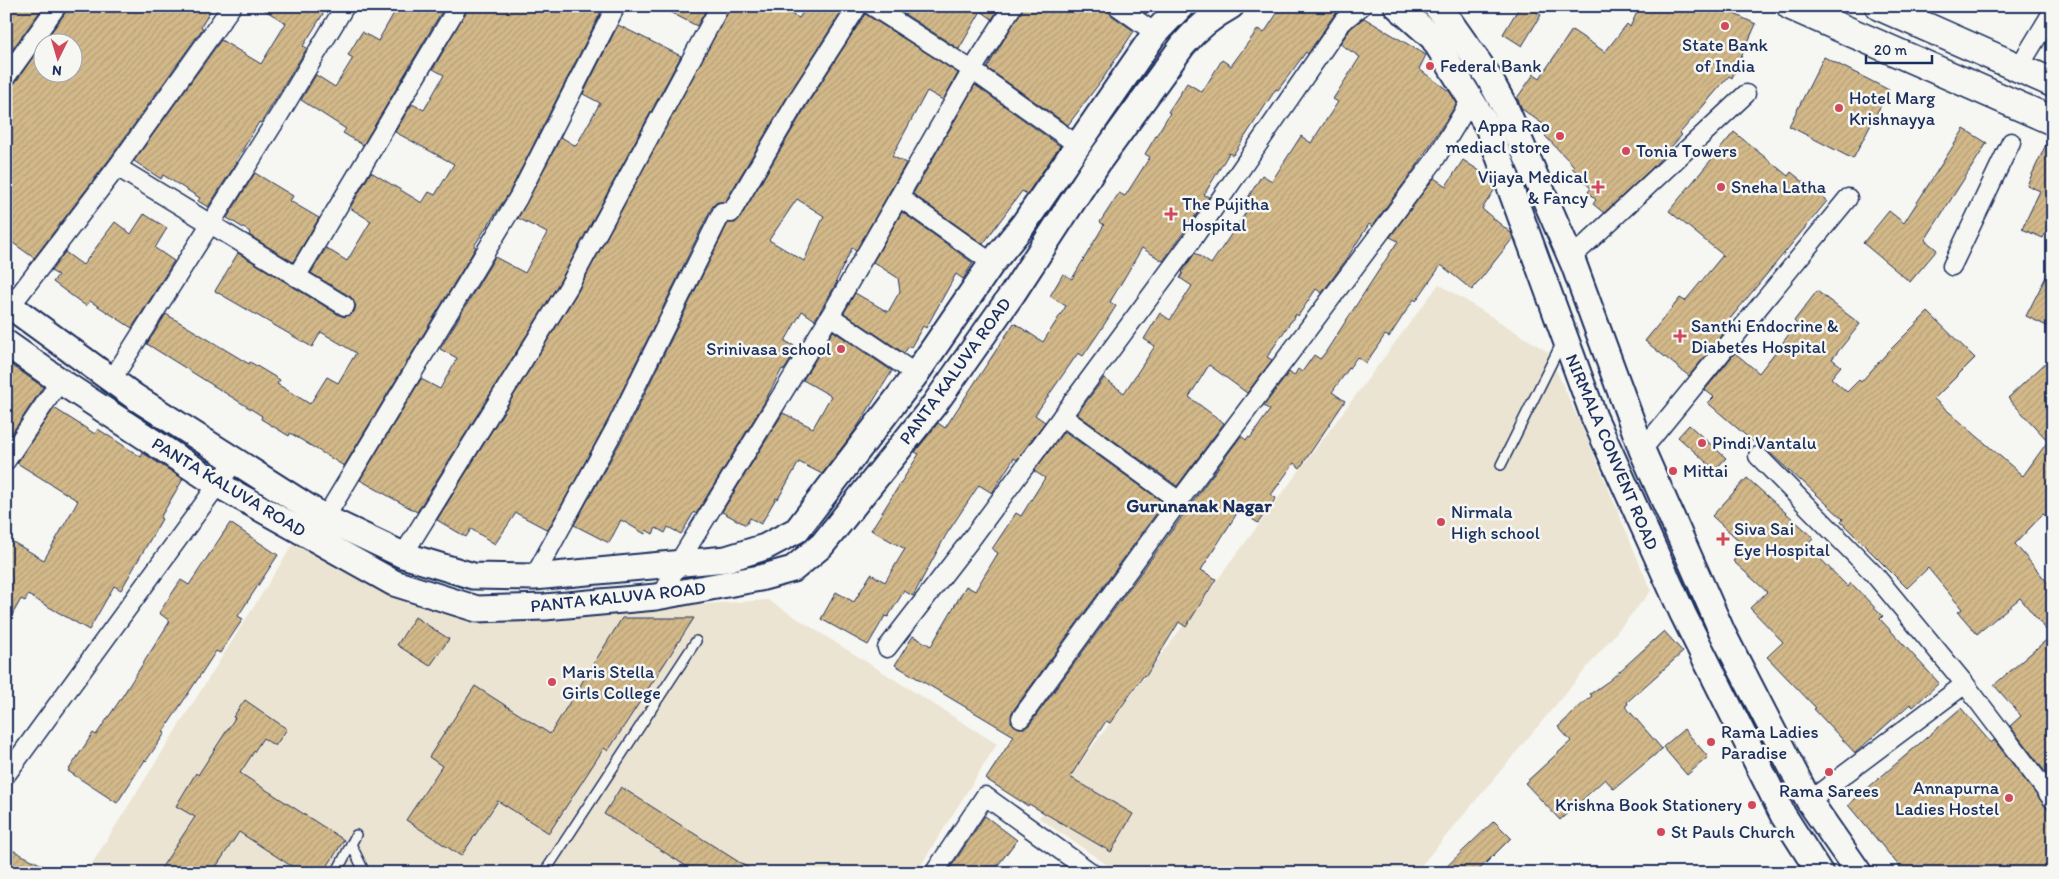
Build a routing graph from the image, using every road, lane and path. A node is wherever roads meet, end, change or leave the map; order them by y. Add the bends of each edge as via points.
1 (57, 6) edge
2 (232, 6) edge
3 (345, 6) edge
4 (458, 6) edge
5 (616, 6) edge
6 (720, 6) edge
7 (858, 6) edge
8 (872, 6) edge
9 (1012, 6) edge
10 (1117, 6) edge
11 (1181, 6) edge
12 (1231, 6) edge
13 (1362, 6) edge
14 (1397, 6) edge
15 (1436, 6) edge
16 (1791, 6) edge
17 (1871, 6) edge
18 (1879, 6) edge
19 (2053, 11) edge
20 (1155, 34) junction
21 (1856, 35) junction
22 (2019, 67) junction
23 (972, 70) junction
24 (6, 77) edge
25 (2053, 83) edge
26 (1746, 94) dead end
27 (1471, 100) junction
28 (2053, 121) edge
29 (2011, 142) dead end
30 (1079, 146) junction
31 (117, 167) junction
32 (899, 197) junction
33 (1848, 198) dead end
34 (210, 223) junction
35 (1571, 258) junction
36 (992, 263) junction
37 (1952, 266) dead end
38 (296, 276) junction
39 (345, 306) dead end
40 (8, 307) edge
41 (830, 316) junction
42 (1565, 338) junction
43 (6, 343) edge
44 (916, 374) junction
45 (111, 381) junction
46 (60, 382) junction
47 (1062, 416) junction
48 (1642, 450) junction
49 (1758, 456) dead end
50 (6, 461) edge
51 (235, 461) junction
52 (1501, 464) dead end
53 (217, 484) junction
54 (1179, 501) junction
55 (325, 518) junction
56 (403, 555) junction
57 (677, 565) junction
58 (534, 577) junction
59 (662, 596) junction
60 (696, 641) dead end
61 (887, 648) dead end
62 (1965, 684) junction
63 (1021, 718) dead end
64 (6, 775) edge
65 (2053, 800) edge
66 (1809, 801) junction
67 (356, 835) dead end
68 (351, 844) junction
69 (336, 873) edge
70 (365, 873) edge
71 (544, 873) edge
72 (934, 873) edge
73 (1092, 873) edge
74 (1820, 873) edge
75 (1859, 873) edge

1 - 24 street
2 - 31 street
3 - 34 street
4 - 38 street
5 - 55 street via 518,198
6 - 56 street via 568,288
7 - 58 street via 798,99 731,214 722,212 617,426
8 - 23 street
9 - 23 street
10 - 20 street
11 - 20 street, PANTA KALUVA ROAD
12 - 59 street, PANTA KALUVA ROAD via 1211,17 1183,45 1099,161 934,405 822,545 793,569
13 - 47 street via 1343,21 1192,240
14 - 27 street, NIRMALA CONVENT ROAD via 1433,38
15 - 35 street, NIRMALA CONVENT ROAD via 1488,76 1506,109
16 - 21 highway
17 - 21 highway
18 - 22 highway
19 - 22 street
20 - 30 street, PANTA KALUVA ROAD
21 - 28 highway
22 - 25 highway
23 - 30 street
23 - 32 street
26 - 35 street
27 - 42 street, NIRMALA CONVENT ROAD via 1488,127
27 - 54 street via 1434,161
29 - 37 street
30 - 36 street, PANTA KALUVA ROAD
31 - 34 street
31 - 40 street
32 - 36 street
32 - 41 street
33 - 48 street
34 - 38 street
34 - 45 street
35 - 48 street, NIRMALA CONVENT ROAD
36 - 44 street, PANTA KALUVA ROAD
38 - 39 street
40 - 45 street, PANTA KALUVA ROAD
41 - 44 street
41 - 57 street
42 - 52 lane
42 - 74 street, NIRMALA CONVENT ROAD via 1594,417 1683,614 1783,816
43 - 46 street, PANTA KALUVA ROAD
44 - 57 street, PANTA KALUVA ROAD via 797,530 764,547 726,560
45 - 51 street, PANTA KALUVA ROAD
46 - 50 street
46 - 53 street, PANTA KALUVA ROAD
47 - 54 street
47 - 61 street
48 - 66 street, NIRMALA CONVENT ROAD via 1723,634
49 - 62 street via 1874,574
51 - 53 street
51 - 55 street, PANTA KALUVA ROAD
53 - 59 street, PANTA KALUVA ROAD via 394,583 477,609 545,607
53 - 64 street
54 - 63 street
55 - 56 street, PANTA KALUVA ROAD
56 - 58 street, PANTA KALUVA ROAD via 473,576
57 - 58 street, PANTA KALUVA ROAD
57 - 59 street
60 - 71 lane
62 - 65 street
62 - 66 street
66 - 75 street, NIRMALA CONVENT ROAD
67 - 68 lane
68 - 69 lane
68 - 70 lane
72 - 73 street via 985,796

